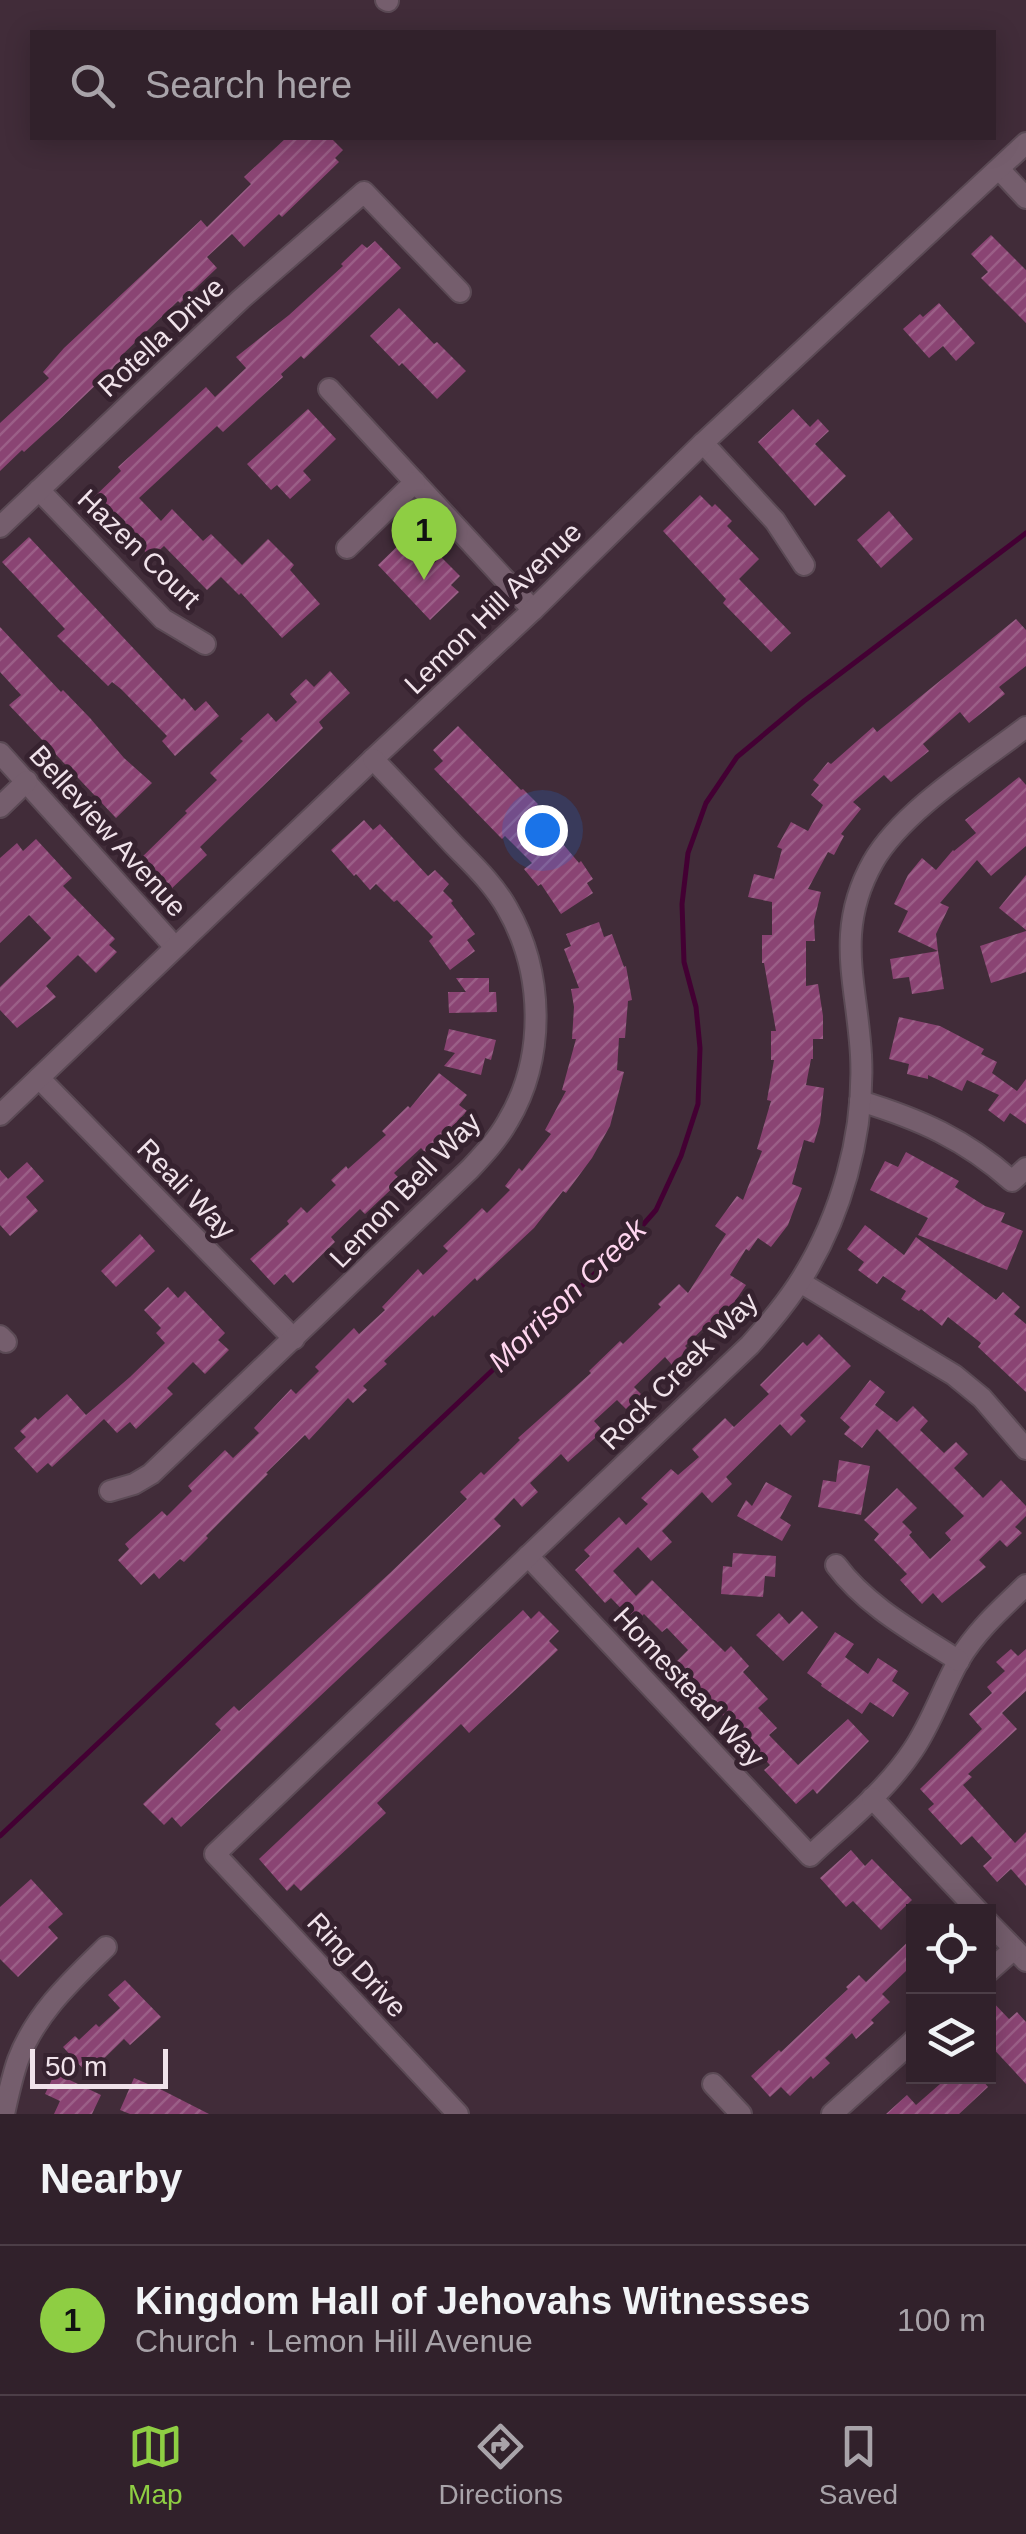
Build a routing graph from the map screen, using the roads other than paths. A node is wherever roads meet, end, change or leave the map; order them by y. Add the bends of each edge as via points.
1 (1026, 143) edge
2 (999, 169) junction
3 (1026, 198) edge
4 (460, 292) dead end
5 (329, 389) dead end
6 (703, 443) junction
7 (414, 482) junction
8 (39, 490) junction
9 (0, 527) edge
10 (347, 548) dead end
11 (804, 565) dead end
12 (532, 610) junction
13 (205, 644) dead end
14 (1026, 727) edge
15 (0, 753) edge
16 (374, 759) junction
17 (27, 782) junction
18 (0, 807) edge
19 (176, 947) junction
20 (39, 1078) junction
21 (860, 1101) junction
22 (0, 1115) edge
23 (1026, 1168) edge
24 (800, 1282) junction
25 (294, 1339) junction
26 (1026, 1449) edge
27 (110, 1491) dead end
28 (528, 1556) junction
29 (836, 1565) dead end
30 (1026, 1585) edge
31 (959, 1660) junction
32 (872, 1798) junction
33 (216, 1854) joint
34 (971, 1904) edge
35 (996, 1930) edge
36 (106, 1947) dead end
37 (1020, 1955) edge
38 (996, 1968) edge
39 (906, 2047) edge
40 (713, 2084) dead end
41 (4, 2114) edge
42 (458, 2114) edge
43 (742, 2114) edge
44 (832, 2114) edge

1 - 2 street, Lemon Hill Avenue
2 - 3 street
2 - 6 street, Lemon Hill Avenue
4 - 8 street, Rotella Drive via 364,192
5 - 7 street
6 - 11 street via 775,520
6 - 12 street, Lemon Hill Avenue
7 - 10 street
7 - 12 street
8 - 9 street, Rotella Drive
8 - 13 street, Hazen Court via 163,618
12 - 16 street, Lemon Hill Avenue
14 - 21 street, Rock Creek Way via 909,817 862,884 850,940
15 - 17 street, Belleview Avenue
16 - 19 street, Lemon Hill Avenue
16 - 25 street, Lemon Bell Way via 507,908 532,974 536,1032 521,1093 490,1148
17 - 18 street
17 - 19 street, Belleview Avenue
19 - 20 street, Lemon Hill Avenue
20 - 22 street, Lemon Hill Avenue
20 - 25 street, Reali Way
21 - 23 street via 936,1128 1012,1181
21 - 24 street, Rock Creek Way via 838,1203
24 - 26 street via 954,1375
24 - 28 street, Rock Creek Way via 750,1345
25 - 27 street, Lemon Bell Way via 151,1474
28 - 32 street, Homestead Way via 810,1856
28 - 33 street, Rock Creek Way
29 - 31 street via 884,1612
30 - 31 street
31 - 32 street via 912,1752
32 - 34 street
33 - 42 street, Ring Drive
35 - 37 street
36 - 41 street via 44,2012 18,2060
37 - 38 street
39 - 44 street
40 - 43 street

